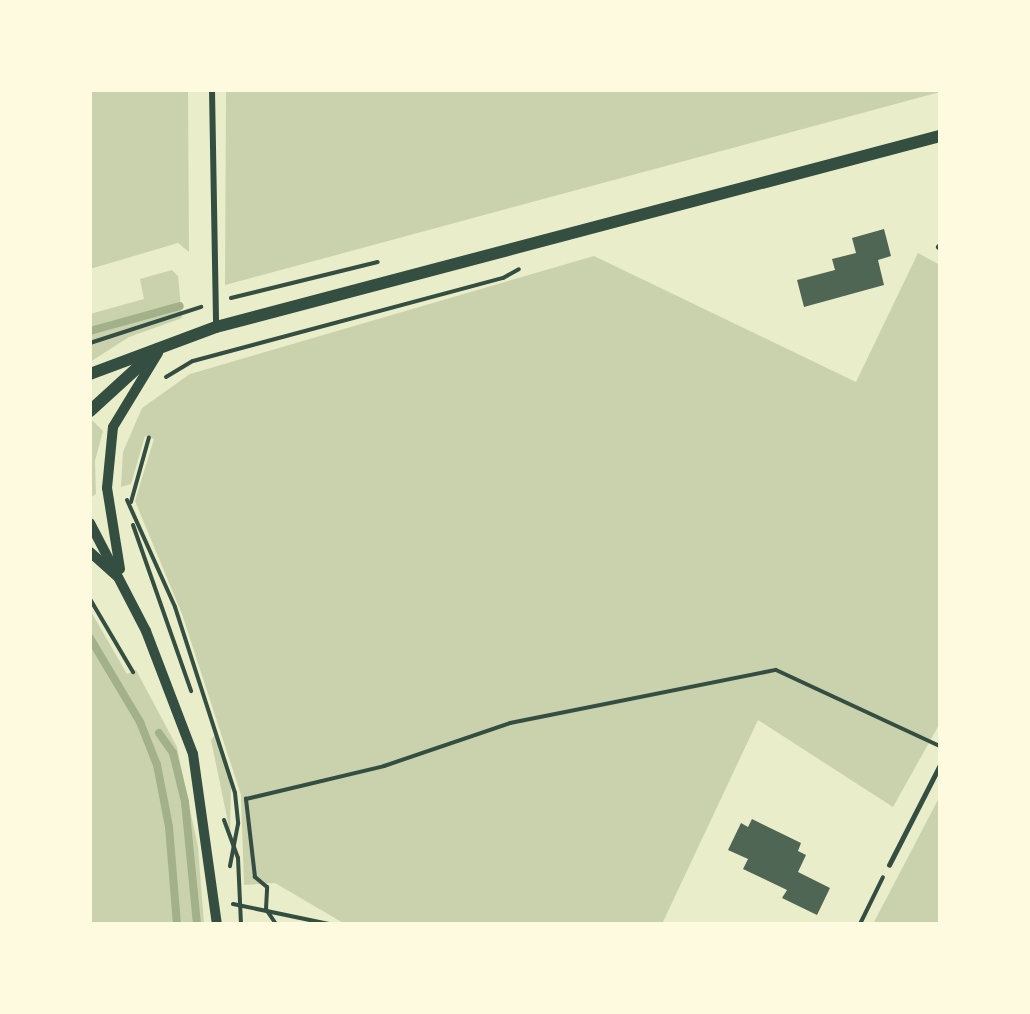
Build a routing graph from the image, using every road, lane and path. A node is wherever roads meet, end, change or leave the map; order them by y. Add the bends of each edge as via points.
1 (212, 90) edge
2 (940, 136) edge
3 (530, 263) dead end
4 (216, 327) junction
5 (166, 343) junction
6 (90, 374) edge
7 (157, 386) dead end
8 (90, 411) edge
9 (150, 437) dead end
10 (90, 523) edge
11 (90, 552) edge
12 (122, 581) junction
13 (90, 599) edge
14 (133, 672) dead end
15 (940, 746) edge
16 (940, 765) edge
17 (889, 865) joint
18 (266, 909) junction
19 (217, 924) edge
20 (276, 924) edge
21 (329, 924) edge
22 (860, 924) edge

1 - 4 street
2 - 4 main road
3 - 7 path via 503,278 193,361
4 - 5 main road
5 - 6 main road
5 - 8 main road
5 - 12 street via 113,427 107,488
9 - 18 path via 131,502 175,607 235,793 232,904
10 - 12 street
11 - 12 street
12 - 19 street via 173,692 193,754
13 - 14 path
15 - 18 path via 776,670 510,723 384,766 246,799 255,877 267,887
16 - 17 lane
17 - 22 path
18 - 20 path
18 - 21 path

